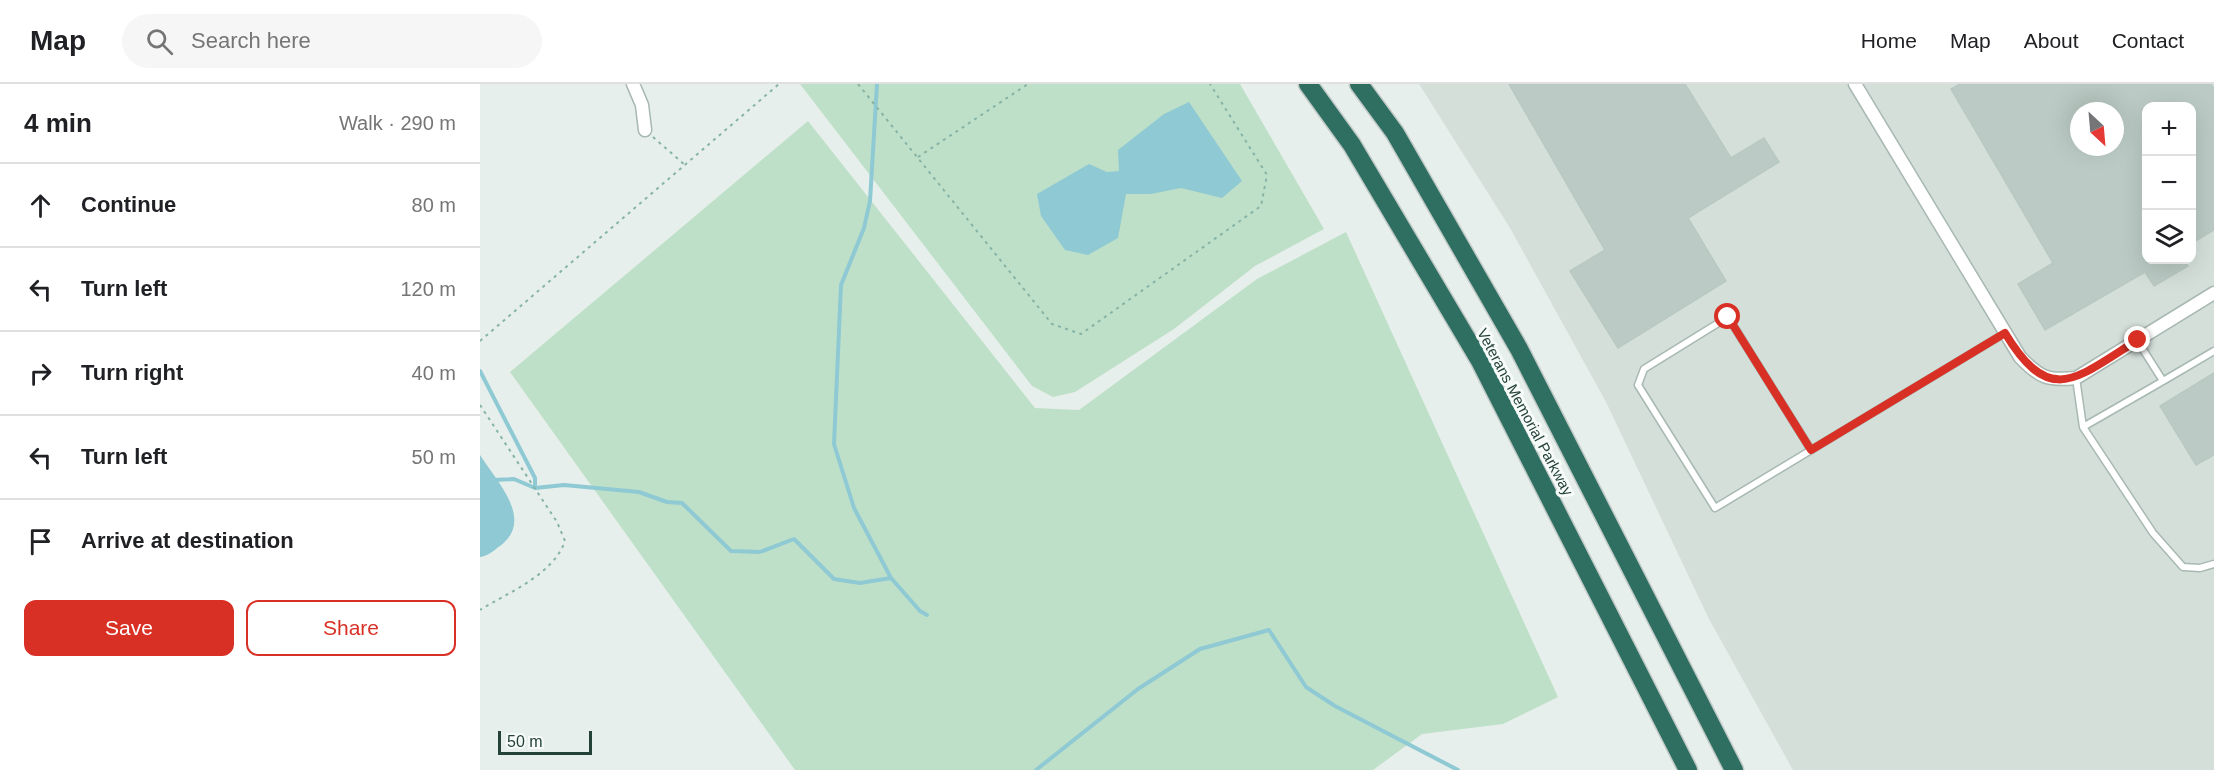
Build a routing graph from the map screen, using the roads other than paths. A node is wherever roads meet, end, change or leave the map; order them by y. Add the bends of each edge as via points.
1 (633, 84) edge
2 (1308, 84) edge
3 (1359, 84) edge
4 (1855, 84) edge
5 (645, 130) road end
6 (2214, 293) edge
7 (2005, 333) junction
8 (2138, 340) junction
9 (2214, 351) edge
10 (2076, 378) junction
11 (2163, 381) junction
12 (2083, 427) junction
13 (1811, 450) junction
14 (2214, 564) edge
15 (1688, 770) edge
16 (1734, 770) edge

1 - 5 street via 642,105
2 - 15 highway, Veterans Memorial Parkway via 1352,146 1480,361
3 - 16 highway, Veterans Memorial Parkway via 1395,133 1520,349
4 - 7 street
6 - 8 street
7 - 10 street via 2030,368 2052,381
7 - 13 lane
8 - 10 street
8 - 11 lane
9 - 11 lane
10 - 12 lane
11 - 12 lane
12 - 14 lane via 2153,533 2183,567
13 - 13 lane via 1715,508 1638,385 1644,369 1728,317

